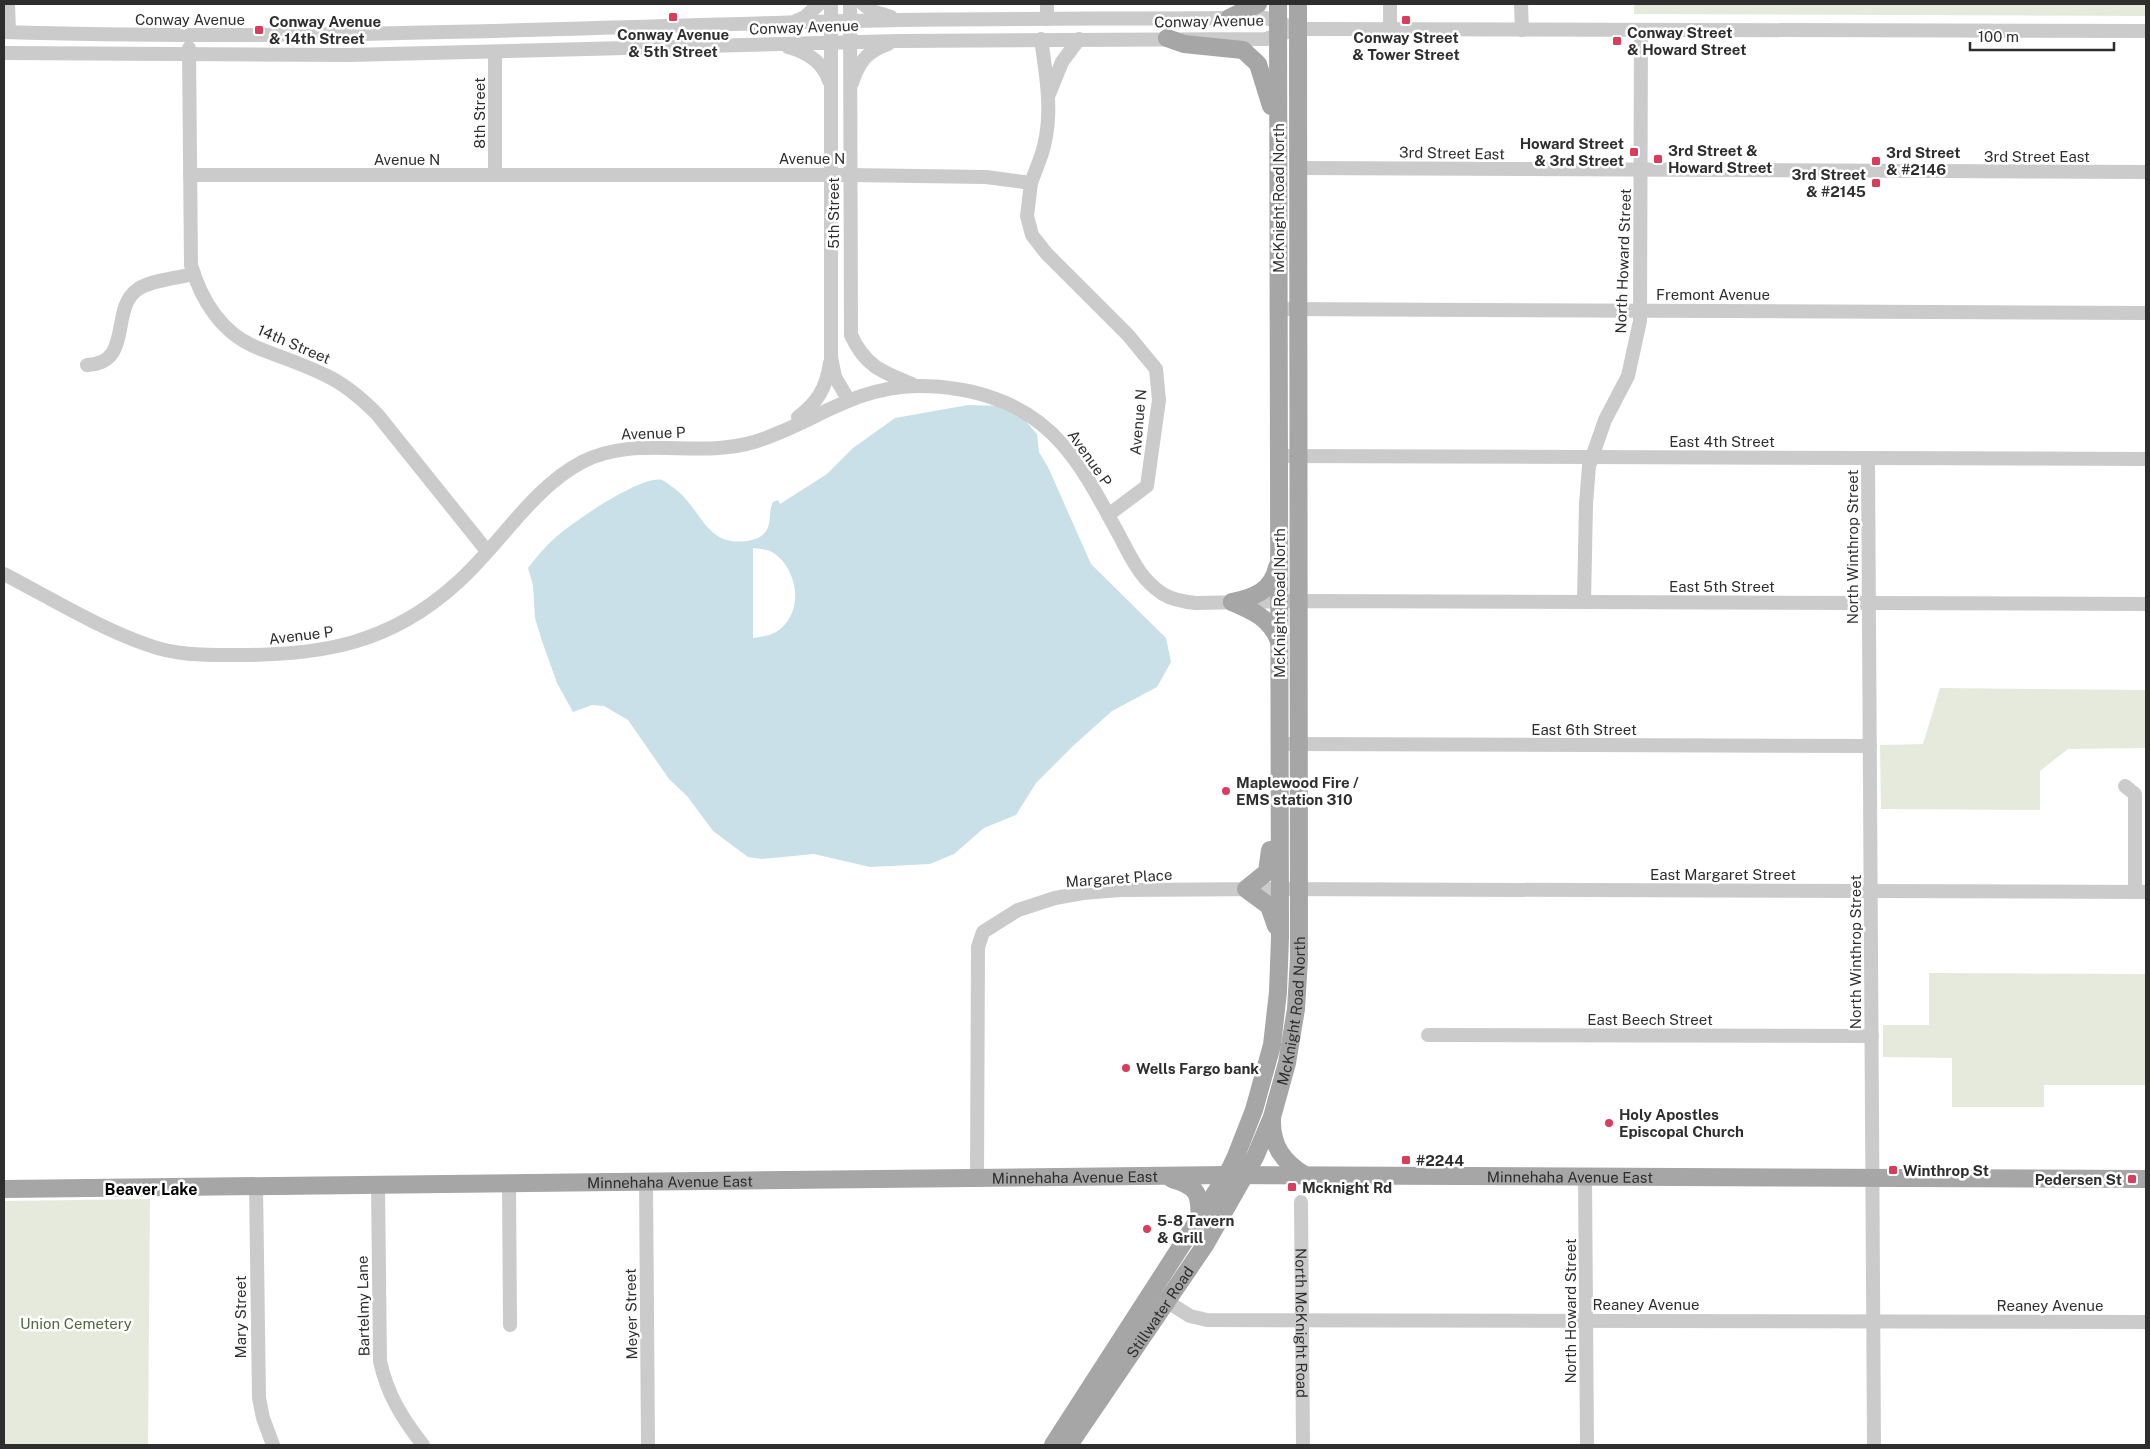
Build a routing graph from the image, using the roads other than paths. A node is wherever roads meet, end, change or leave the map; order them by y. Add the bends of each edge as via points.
1 (8, 4) edge
2 (819, 4) edge
3 (831, 4) edge
4 (850, 4) edge
5 (863, 4) edge
6 (1047, 4) edge
7 (1258, 4) edge
8 (1278, 4) edge
9 (1298, 4) edge
10 (1390, 4) edge
11 (1521, 4) edge
12 (1170, 18) junction
13 (1230, 18) junction
14 (1048, 19) junction
15 (906, 20) junction
16 (850, 21) junction
17 (831, 22) junction
18 (790, 23) junction
19 (1278, 29) junction
20 (1298, 29) junction
21 (1390, 30) junction
22 (1522, 30) junction
23 (1641, 31) junction
24 (2146, 31) edge
25 (6, 32) edge
26 (190, 36) junction
27 (1080, 38) junction
28 (1167, 38) junction
29 (1041, 39) junction
30 (1056, 39) junction
31 (899, 41) junction
32 (849, 42) junction
33 (831, 43) junction
34 (778, 44) junction
35 (4, 52) edge
36 (495, 52) junction
37 (189, 55) junction
38 (831, 87) junction
39 (1049, 94) junction
40 (849, 96) junction
41 (1278, 131) junction
42 (1297, 168) junction
43 (1642, 171) junction
44 (2146, 172) edge
45 (831, 174) junction
46 (850, 174) junction
47 (190, 175) junction
48 (496, 175) junction
49 (1031, 183) junction
50 (194, 274) junction
51 (1279, 309) junction
52 (1298, 309) junction
53 (1641, 310) junction
54 (2146, 313) edge
55 (831, 357) junction
56 (86, 365) dead end
57 (917, 386) junction
58 (848, 399) junction
59 (776, 433) junction
60 (1279, 456) junction
61 (1298, 456) junction
62 (1592, 456) junction
63 (1868, 458) junction
64 (2146, 459) edge
65 (1108, 516) junction
66 (487, 551) junction
67 (1279, 557) junction
68 (4, 574) edge
69 (1279, 601) junction
70 (1298, 601) junction
71 (1232, 602) junction
72 (1584, 602) junction
73 (1869, 603) junction
74 (2146, 604) edge
75 (1279, 640) junction
76 (1280, 744) junction
77 (1299, 744) junction
78 (1870, 746) junction
79 (2125, 786) dead end
80 (1278, 812) junction
81 (1246, 889) junction
82 (1279, 889) junction
83 (1299, 889) junction
84 (1871, 891) junction
85 (2141, 892) edge
86 (1280, 938) junction
87 (1428, 1035) dead end
88 (1872, 1036) junction
89 (1272, 1117) junction
90 (977, 1155) junction
91 (1227, 1175) junction
92 (1162, 1176) junction
93 (1246, 1176) junction
94 (1306, 1176) junction
95 (1585, 1177) junction
96 (958, 1178) junction
97 (977, 1178) junction
98 (1874, 1178) junction
99 (2146, 1179) edge
100 (646, 1182) junction
101 (509, 1183) junction
102 (378, 1184) junction
103 (256, 1185) junction
104 (4, 1189) edge
105 (1301, 1202) dead end
106 (1199, 1219) junction
107 (1152, 1292) junction
108 (1167, 1301) junction
109 (1302, 1320) junction
110 (1587, 1320) junction
111 (1873, 1321) junction
112 (2146, 1322) edge
113 (510, 1325) dead end
114 (273, 1445) edge
115 (423, 1445) edge
116 (648, 1445) edge
117 (1053, 1445) edge
118 (1069, 1445) edge
119 (1303, 1445) edge
120 (1587, 1445) edge
121 (1874, 1445) edge

1 - 25 street
2 - 18 street via 805,17
3 - 17 street, 5th Street
4 - 16 street, 5th Street
5 - 15 street via 876,13
6 - 14 street
7 - 13 main road
8 - 19 main road
9 - 20 main road
10 - 21 street
11 - 22 street
12 - 13 street, Conway Avenue
12 - 14 street, Conway Avenue
12 - 30 street via 1168,25 1160,27 1059,28
13 - 19 street, Conway Avenue via 1266,18
14 - 15 street, Conway Avenue
15 - 16 street, Conway Avenue
16 - 17 street, Conway Avenue
16 - 32 street, 5th Street
17 - 18 street, Conway Avenue
17 - 33 street, 5th Street
18 - 26 street, Conway Avenue via 352,35
19 - 20 street, Conway Avenue
19 - 28 street, Conway Avenue via 1266,39
19 - 41 main road, McKnight Road North
20 - 21 street, Conway Avenue
20 - 42 main road, McKnight Road North
21 - 22 street, Conway Avenue
22 - 23 street, Conway Avenue
23 - 24 street, Conway Avenue
23 - 43 street, North Howard Street
25 - 26 street, Conway Avenue
26 - 37 street, 14th Street
27 - 28 street, Conway Avenue
27 - 30 street, Conway Avenue
27 - 39 street via 1062,62
28 - 41 main road via 1184,44 1235,48 1252,57 1263,75
29 - 30 street, Conway Avenue
29 - 31 street, Conway Avenue
29 - 39 street
31 - 32 street, Conway Avenue
31 - 40 street via 872,50 865,57
32 - 33 street, Conway Avenue
32 - 40 street, 5th Street
33 - 34 street, Conway Avenue
33 - 38 street, 5th Street
34 - 36 street, Conway Avenue
34 - 38 street via 807,53 826,74
35 - 37 street, Conway Avenue
36 - 37 street, Conway Avenue
36 - 48 street, 8th Street
37 - 47 street, 14th Street
38 - 45 street, 5th Street
39 - 49 street via 1044,147
40 - 46 street, 5th Street
41 - 51 main road, McKnight Road North
42 - 43 street, 3rd Street East
42 - 52 main road, McKnight Road North
43 - 44 street, 3rd Street East
43 - 53 street, North Howard Street
45 - 46 street, Avenue N
45 - 48 street, Avenue N
45 - 55 street, 5th Street
46 - 49 street, Avenue N via 986,177
46 - 57 street, 5th Street via 851,335 869,364
47 - 48 street, Avenue N
47 - 50 street, 14th Street via 190,243
49 - 65 street, Avenue N via 1027,216 1032,235 1128,335 1156,369 1159,400 1147,486
50 - 56 street via 138,289 126,304 122,328 109,358 99,364
50 - 66 street, 14th Street via 206,303 218,320 236,336 256,348 327,375 364,401
51 - 52 street, Fremont Avenue
51 - 60 main road, McKnight Road North
52 - 53 street, Fremont Avenue
52 - 61 main road, McKnight Road North
53 - 54 street, Fremont Avenue
53 - 62 street, North Howard Street via 1628,376 1605,420
55 - 58 street, 5th Street via 835,377
55 - 59 street via 826,385 819,398
57 - 58 street, Avenue P via 882,389
57 - 65 street, Avenue P via 952,387 986,394 1032,417 1072,456
58 - 59 street, Avenue P
59 - 66 street, Avenue P via 736,446 712,449 626,448 584,461 549,485
60 - 61 street, East 4th Street
60 - 67 main road, McKnight Road North
61 - 62 street, East 4th Street
61 - 70 main road, McKnight Road North
62 - 63 street, East 4th Street
62 - 72 street, North Howard Street via 1586,504
63 - 64 street, East 4th Street
63 - 73 street, North Winthrop Street
65 - 71 street, Avenue P via 1140,573 1164,594 1196,603
66 - 68 street, Avenue P via 460,581 407,620 346,645 282,655 194,655 151,647
67 - 69 main road, McKnight Road North
67 - 71 main road via 1275,578 1265,589 1250,598
69 - 70 street, Avenue P
69 - 71 street, Avenue P
69 - 75 main road, McKnight Road North
70 - 72 street, East 5th Street
70 - 77 main road, McKnight Road North
71 - 75 main road via 1264,618
72 - 73 street, East 5th Street
73 - 74 street, East 5th Street
73 - 78 street, North Winthrop Street
75 - 76 main road, McKnight Road North
76 - 77 street, East 6th Street
76 - 80 main road, McKnight Road North
77 - 78 street, East 6th Street
77 - 83 main road, McKnight Road North
78 - 84 street, North Winthrop Street
79 - 85 street via 2134,794
80 - 81 main road via 1271,832 1266,872
80 - 82 main road, McKnight Road North
81 - 82 street, Margaret Place
81 - 86 main road via 1269,906
81 - 90 street, Margaret Place via 1083,893 1018,910 983,932 977,961
82 - 83 street, East Margaret Street
82 - 86 main road, McKnight Road North
83 - 84 street, East Margaret Street
83 - 89 main road, McKnight Road North via 1297,1003 1287,1063
84 - 85 street, East Margaret Street
84 - 88 street, North Winthrop Street
86 - 91 main road, McKnight Road North via 1277,1010 1269,1058 1251,1118
87 - 88 street, East Beech Street
88 - 98 street, North Winthrop Street
89 - 93 main road, McKnight Road North
89 - 94 main road via 1272,1132 1282,1156 1290,1166
90 - 96 street
90 - 97 street, Margaret Place
91 - 92 main road, Minnehaha Avenue East
91 - 93 main road, Minnehaha Avenue East
91 - 106 main road, Stillwater Road
92 - 97 main road, Minnehaha Avenue East
92 - 106 main road via 1184,1182 1195,1190 1200,1203
93 - 94 main road, Minnehaha Avenue East
93 - 108 main road, Stillwater Road
94 - 95 main road, Minnehaha Avenue East
95 - 98 main road, Minnehaha Avenue East
95 - 110 street, North Howard Street
96 - 97 main road, Minnehaha Avenue East
96 - 100 main road, Minnehaha Avenue East
98 - 99 main road, Minnehaha Avenue East
98 - 111 street, North Winthrop Street
100 - 101 main road, Minnehaha Avenue East
100 - 116 street, Meyer Street
101 - 102 main road, Minnehaha Avenue East
101 - 113 street
102 - 103 main road, Minnehaha Avenue East
102 - 115 street, Bartelmy Lane via 380,1361 393,1402
103 - 104 main road, Minnehaha Avenue East
103 - 114 street, Mary Street via 258,1398
105 - 109 street, North McKnight Road
106 - 107 main road, Stillwater Road
107 - 108 street, Reaney Avenue
107 - 117 main road, Stillwater Road
108 - 109 street, Reaney Avenue via 1199,1318
108 - 118 main road, Stillwater Road
109 - 110 street, Reaney Avenue
109 - 119 street, North McKnight Road
110 - 111 street, Reaney Avenue
110 - 120 street, North Howard Street
111 - 112 street, Reaney Avenue
111 - 121 street, North Winthrop Street

